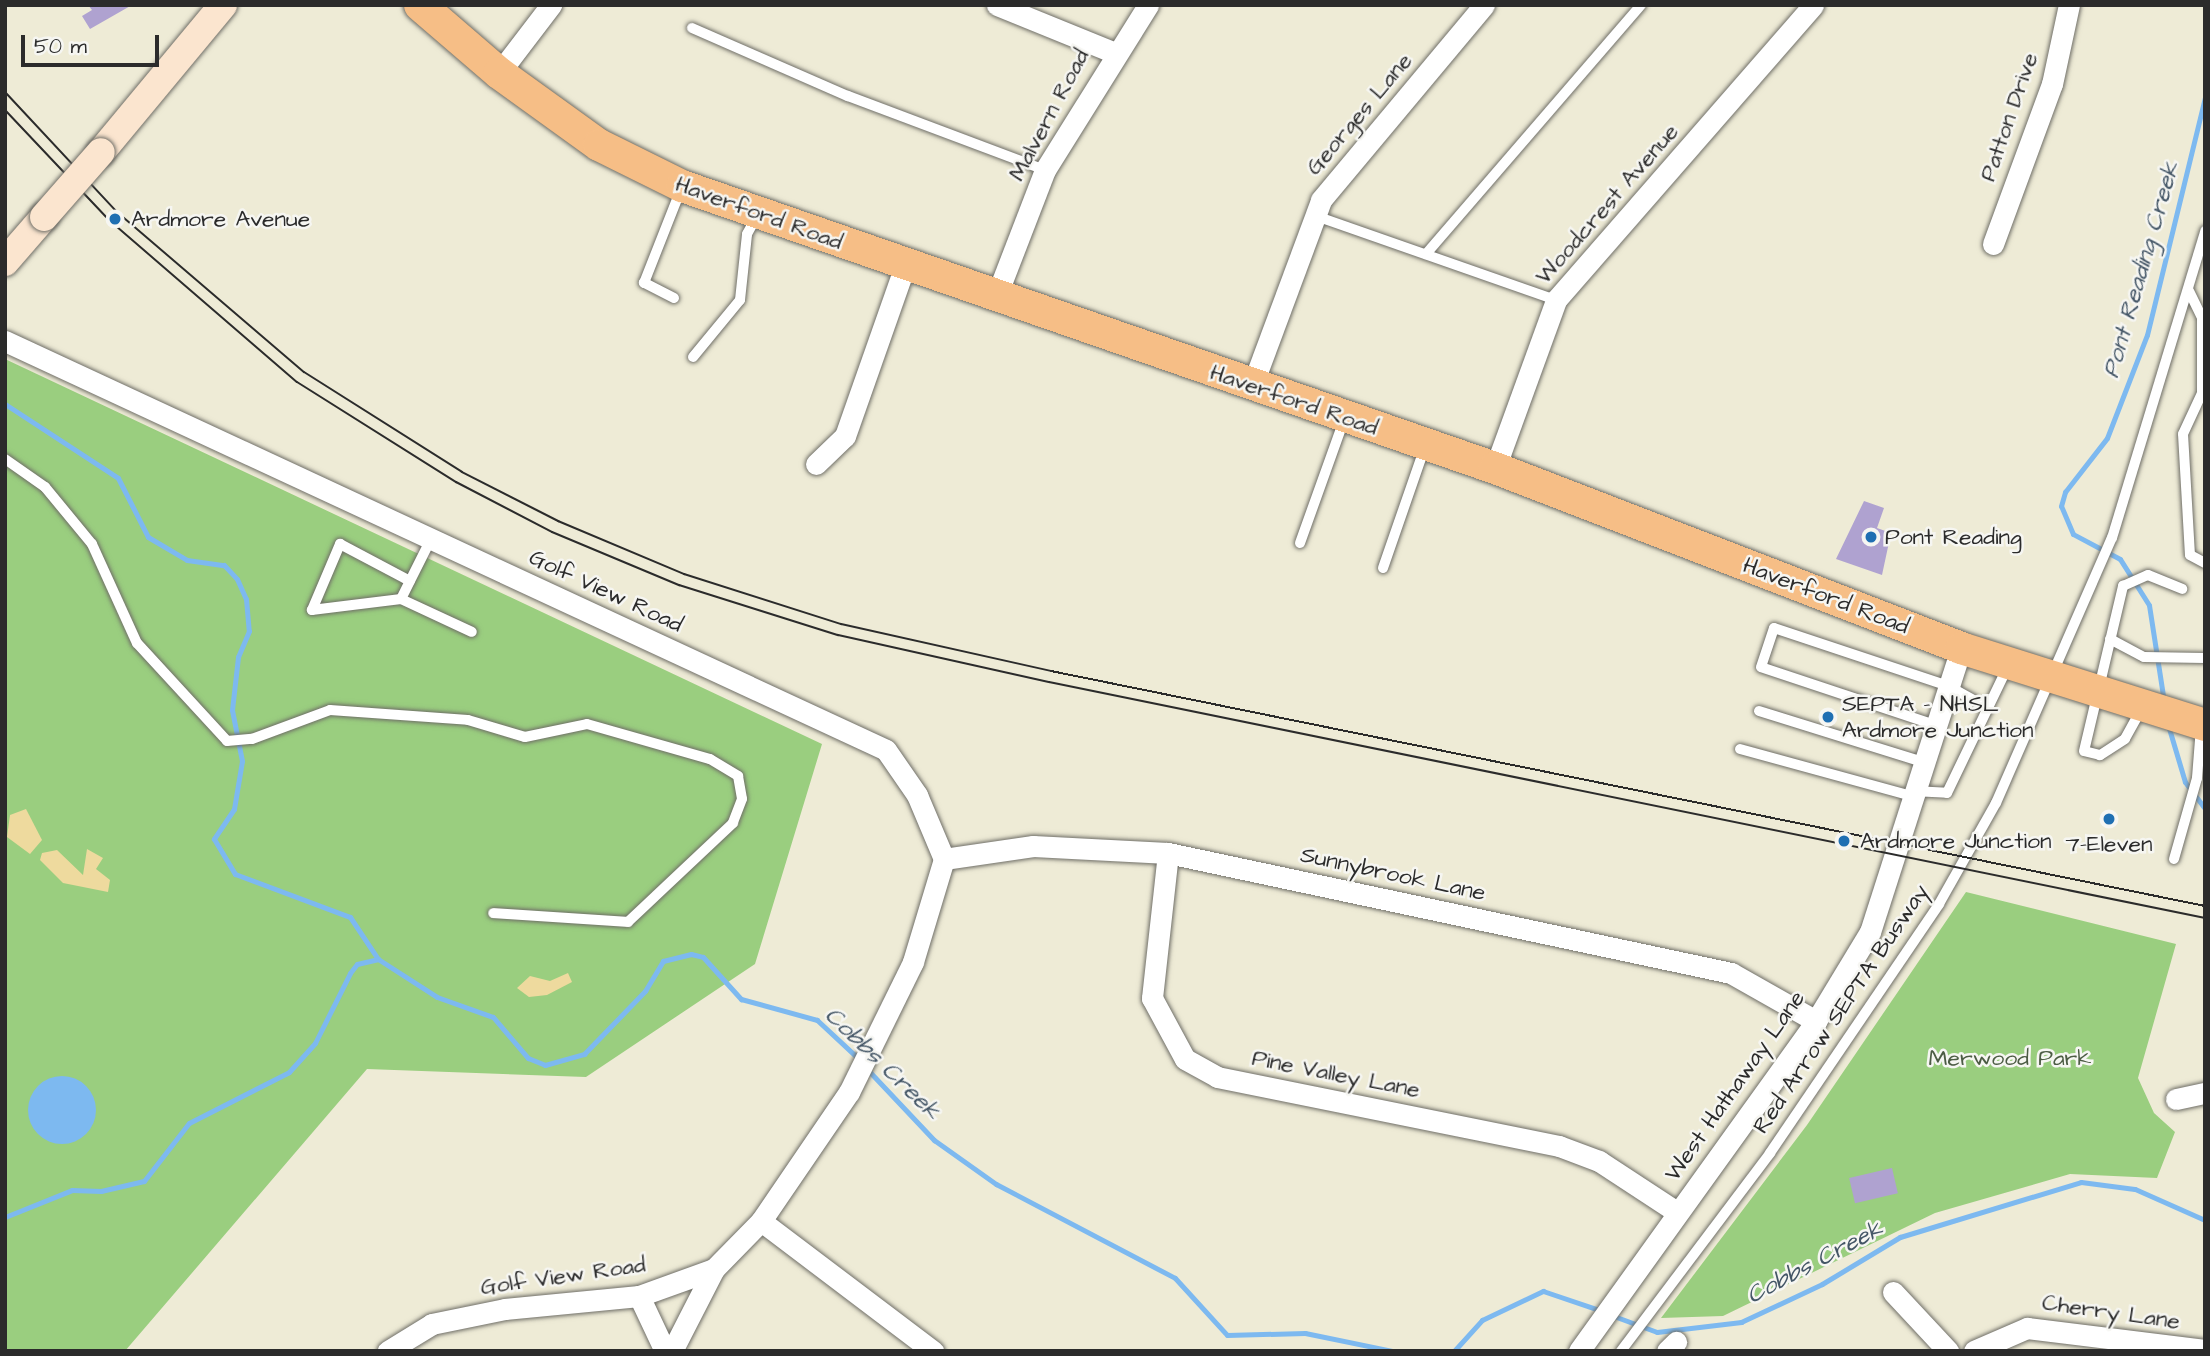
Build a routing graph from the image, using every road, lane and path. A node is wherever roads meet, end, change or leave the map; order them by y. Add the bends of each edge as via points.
1 (223, 5) edge
2 (420, 5) edge
3 (551, 5) edge
4 (997, 5) edge
5 (1147, 5) edge
6 (1484, 5) edge
7 (1641, 5) edge
8 (1813, 5) edge
9 (2069, 5) edge
10 (692, 28) dead end
11 (1113, 52) junction
12 (499, 73) junction
13 (1045, 170) junction
14 (682, 186) junction
15 (759, 214) junction
16 (1316, 216) junction
17 (2205, 231) edge
18 (1993, 244) dead end
19 (1426, 254) junction
20 (5, 262) edge
21 (905, 266) junction
22 (2189, 291) junction
23 (996, 297) junction
24 (674, 298) dead end
25 (1556, 300) junction
26 (5, 341) edge
27 (693, 357) dead end
28 (1252, 386) junction
29 (1345, 417) junction
30 (1426, 445) junction
31 (5, 459) edge
32 (816, 464) dead end
33 (1494, 468) junction
34 (430, 539) junction
35 (1300, 543) dead end
36 (2205, 563) edge
37 (1383, 568) dead end
38 (410, 581) junction
39 (2182, 589) dead end
40 (401, 599) junction
41 (472, 632) dead end
42 (2110, 639) junction
43 (1961, 648) junction
44 (2205, 658) edge
45 (2009, 663) junction
46 (2056, 678) junction
47 (1948, 686) junction
48 (2098, 691) junction
49 (1988, 708) junction
50 (1759, 711) dead end
51 (2176, 716) edge
52 (1935, 725) junction
53 (1740, 749) dead end
54 (1923, 762) junction
55 (1912, 794) junction
56 (1168, 853) junction
57 (944, 859) junction
58 (2174, 859) dead end
59 (493, 913) dead end
60 (1816, 1021) junction
61 (2205, 1093) edge
62 (2176, 1099) dead end
63 (1677, 1212) junction
64 (761, 1222) junction
65 (714, 1269) junction
66 (1893, 1292) dead end
67 (639, 1296) junction
68 (2205, 1350) edge
69 (388, 1351) edge
70 (665, 1351) edge
71 (672, 1351) edge
72 (933, 1351) edge
73 (1579, 1351) edge
74 (1621, 1351) edge
75 (1948, 1351) edge
76 (1974, 1351) edge

1 - 20 street, bridge
2 - 12 main road, Haverford Road
3 - 12 street
4 - 11 street
5 - 11 street, Malvern Road
6 - 16 street, Georges Lane via 1321,200
7 - 19 lane
8 - 25 street, Woodcrest Avenue
9 - 18 street, Patton Drive via 2052,84
10 - 13 lane via 848,96
11 - 13 street, Malvern Road
12 - 14 main road, Haverford Road via 599,145
13 - 23 street, Malvern Road
14 - 15 main road, Haverford Road
14 - 24 lane via 644,283
15 - 21 main road, Haverford Road
15 - 27 lane via 747,234 740,300
16 - 19 lane
16 - 28 street, Georges Lane
17 - 22 lane, Red Arrow SEPTA Busway
19 - 25 lane
21 - 23 main road, Haverford Road
21 - 32 street via 845,436
22 - 36 lane via 2202,318 2202,394 2183,433 2190,555
22 - 46 lane, Red Arrow SEPTA Busway via 2112,538
23 - 28 main road, Haverford Road
25 - 33 street, Woodcrest Avenue
26 - 34 street, Golf View Road
28 - 29 main road, Haverford Road
29 - 30 main road, Haverford Road
29 - 35 lane
30 - 33 main road, Haverford Road
30 - 37 lane
31 - 59 lane via 45,487 92,544 137,643 227,741 252,739 330,710 468,720 525,737 587,724 710,759 738,776 742,799 733,823 628,922
33 - 43 main road, Haverford Road
34 - 38 lane
34 - 57 street, Golf View Road via 886,750 917,795
38 - 40 lane
38 - 40 lane via 340,544 312,610
39 - 42 lane via 2146,576 2123,586
40 - 41 lane
42 - 44 lane via 2144,657
42 - 48 lane
43 - 45 main road, Haverford Road
43 - 47 street, West Hathaway Lane
45 - 46 main road, Haverford Road
45 - 49 lane
46 - 48 main road, Haverford Road
46 - 74 lane, Red Arrow SEPTA Busway via 1939,904 1770,1153
47 - 49 lane
47 - 52 street, West Hathaway Lane
47 - 52 lane via 1774,628 1761,667
48 - 51 main road, Haverford Road
48 - 51 lane via 2084,751 2100,755
49 - 55 lane via 1947,793
50 - 54 lane
51 - 58 lane via 2197,778 2186,803
52 - 54 street, West Hathaway Lane
53 - 55 lane
54 - 55 street, West Hathaway Lane
55 - 60 street, West Hathaway Lane via 1870,932
56 - 57 street, Sunnybrook Lane via 1034,846
56 - 60 street, Sunnybrook Lane via 1731,973
56 - 63 street, Pine Valley Lane via 1152,998 1185,1059 1217,1077 1559,1146 1600,1161
57 - 64 street, Golf View Road via 913,962 860,1070 811,1154
60 - 63 street, West Hathaway Lane
61 - 62 street
63 - 73 street, West Hathaway Lane
64 - 65 street, Golf View Road
64 - 72 street
65 - 67 street, Golf View Road
65 - 71 street
66 - 75 street
67 - 69 street, Golf View Road via 505,1309 432,1324
67 - 70 street
68 - 76 street, Cherry Lane via 2027,1328

